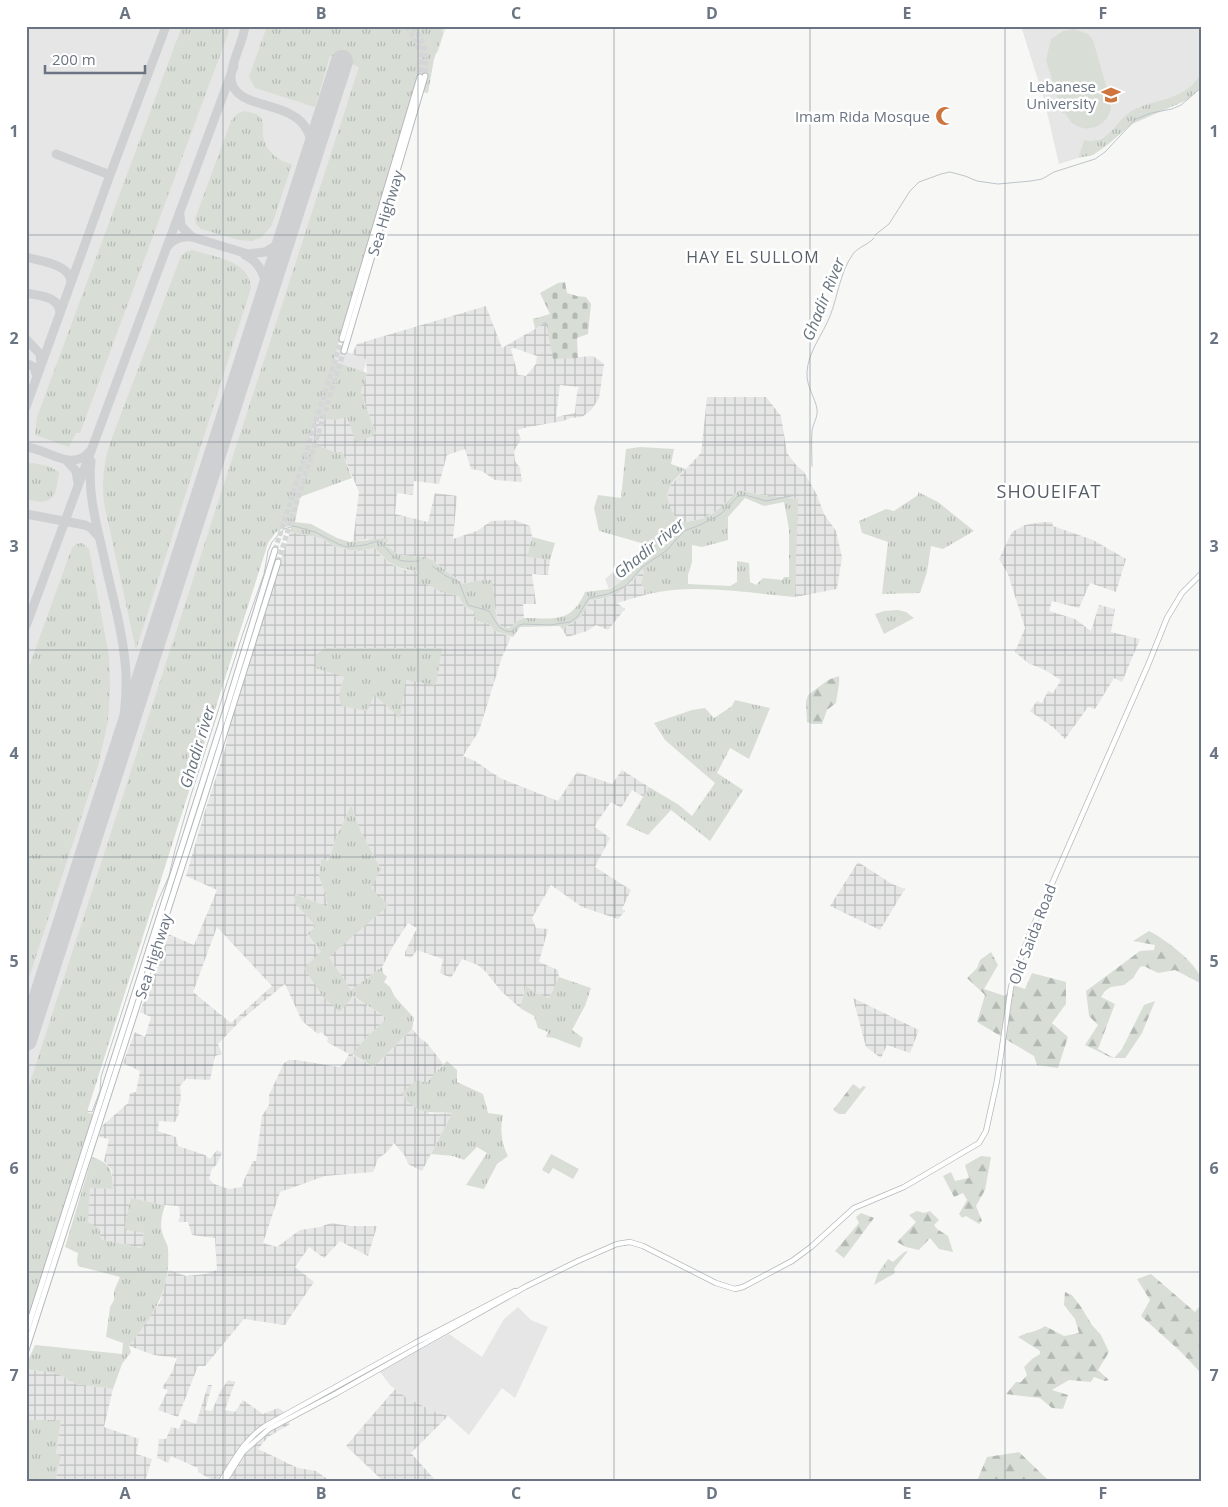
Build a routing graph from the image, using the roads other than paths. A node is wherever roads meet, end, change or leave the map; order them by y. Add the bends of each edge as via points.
1 (342, 340) tunnel mouth
2 (344, 350) tunnel mouth
3 (275, 550) tunnel mouth
4 (278, 562) tunnel mouth
5 (1202, 573) edge
6 (526, 1287) junction
7 (26, 1333) edge
8 (26, 1350) edge
9 (221, 1481) edge
10 (225, 1481) edge

1 - 2 highway, Sea Highway via 423,77
3 - 7 highway, Sea Highway
4 - 8 highway, Sea Highway
5 - 6 highway, Old Saida Road via 1182,593 1167,618 1029,936 1011,987 1001,1062 986,1131 976,1146 904,1187 854,1208 792,1261 743,1288 735,1289 716,1282 662,1254 630,1242 595,1253
6 - 9 highway via 432,1334 265,1426 241,1448
6 - 10 highway via 270,1429 243,1452

